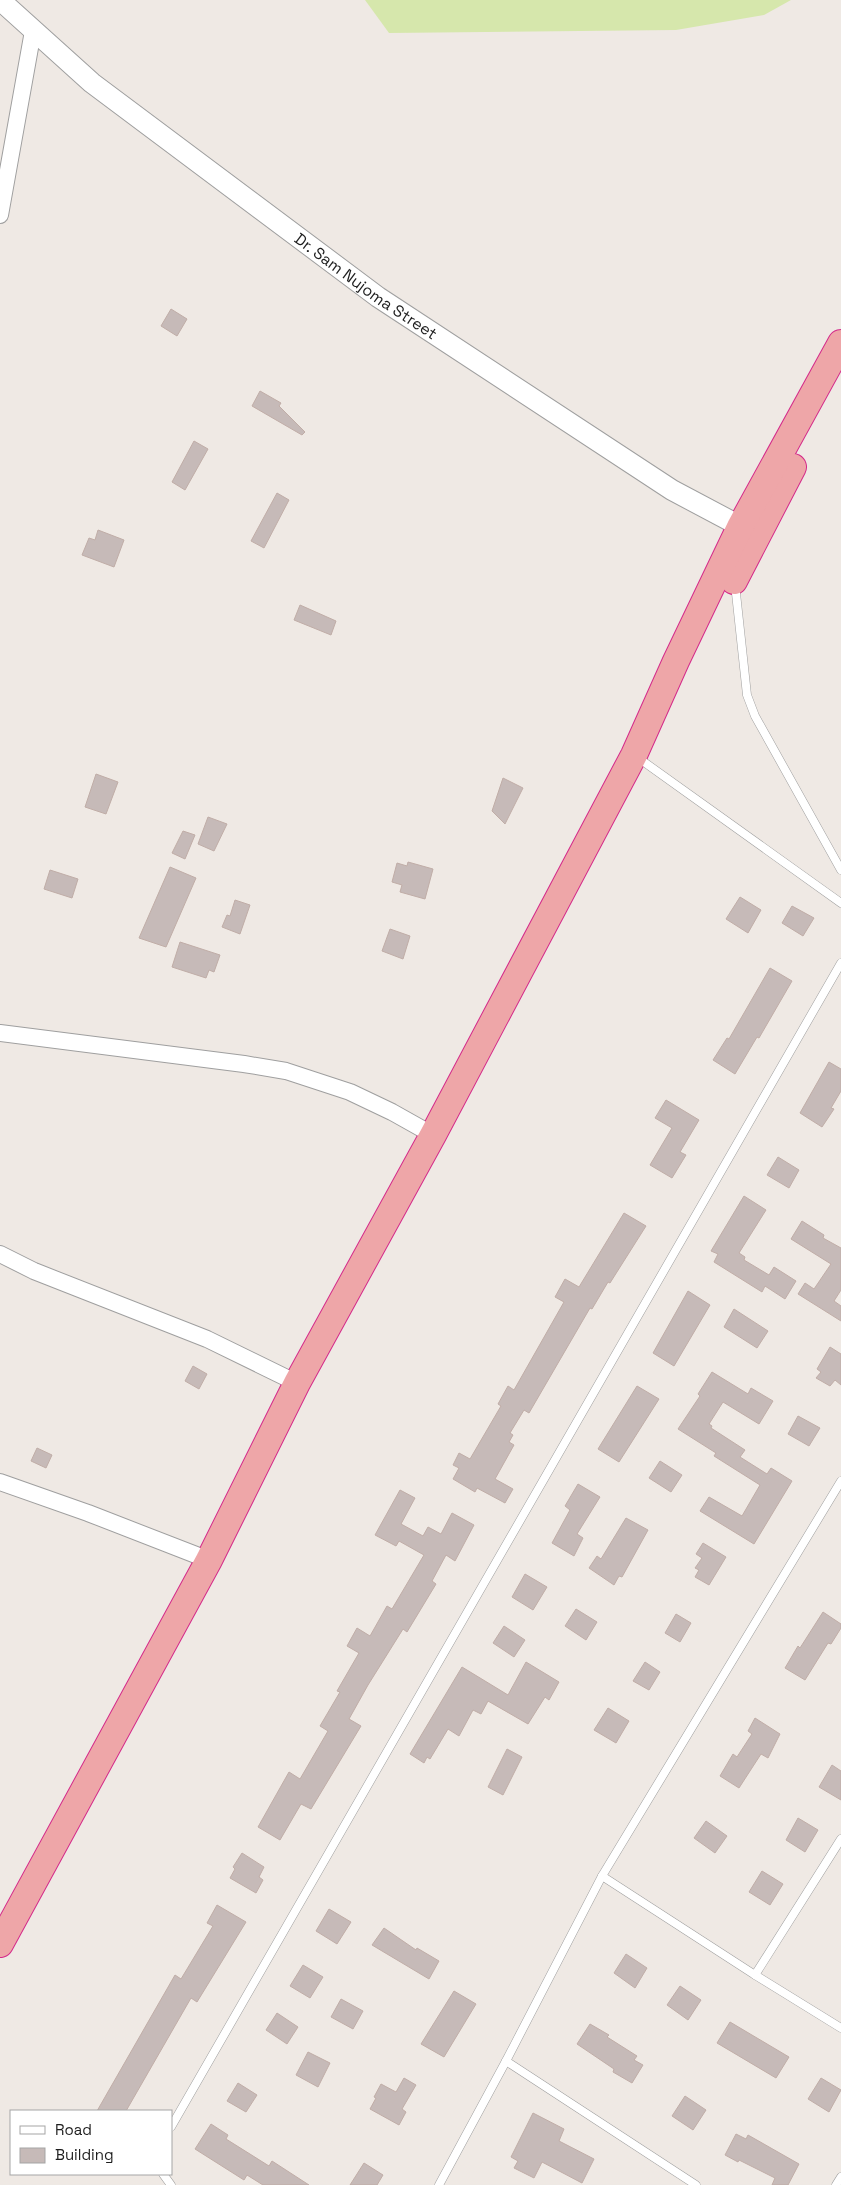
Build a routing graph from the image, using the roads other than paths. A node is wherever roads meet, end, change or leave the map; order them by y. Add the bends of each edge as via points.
1 (0, 0) edge
2 (33, 31) junction
3 (0, 215) edge
4 (841, 342) edge
5 (841, 376) edge
6 (749, 531) junction
7 (734, 580) junction
8 (634, 755) junction
9 (841, 870) edge
10 (841, 902) edge
11 (841, 963) edge
12 (0, 1033) edge
13 (433, 1135) junction
14 (0, 1254) edge
15 (297, 1384) junction
16 (841, 1481) edge
17 (0, 1482) edge
18 (209, 1560) junction
19 (841, 1839) edge
20 (602, 1876) junction
21 (0, 1944) edge
22 (755, 1975) junction
23 (841, 2028) edge
24 (506, 2061) junction
25 (172, 2125) edge
26 (841, 2177) edge
27 (439, 2185) edge
28 (696, 2185) edge
29 (836, 2185) edge

1 - 2 street, Dr. Sam Nujoma Street
2 - 3 street
2 - 6 street, Dr. Sam Nujoma Street via 92,83 378,297 672,490
4 - 6 highway
5 - 6 highway
6 - 7 highway
6 - 8 highway via 676,661
7 - 8 highway via 689,667
7 - 9 lane via 747,695 755,716
8 - 10 lane
8 - 13 highway
11 - 25 lane
12 - 13 street via 286,1072 350,1092
13 - 15 highway
14 - 15 street via 34,1271 207,1339
15 - 18 highway
16 - 20 lane
17 - 18 street
18 - 21 highway
19 - 22 lane
20 - 22 lane
20 - 24 lane
22 - 23 lane
24 - 27 lane
24 - 28 lane
26 - 29 lane

